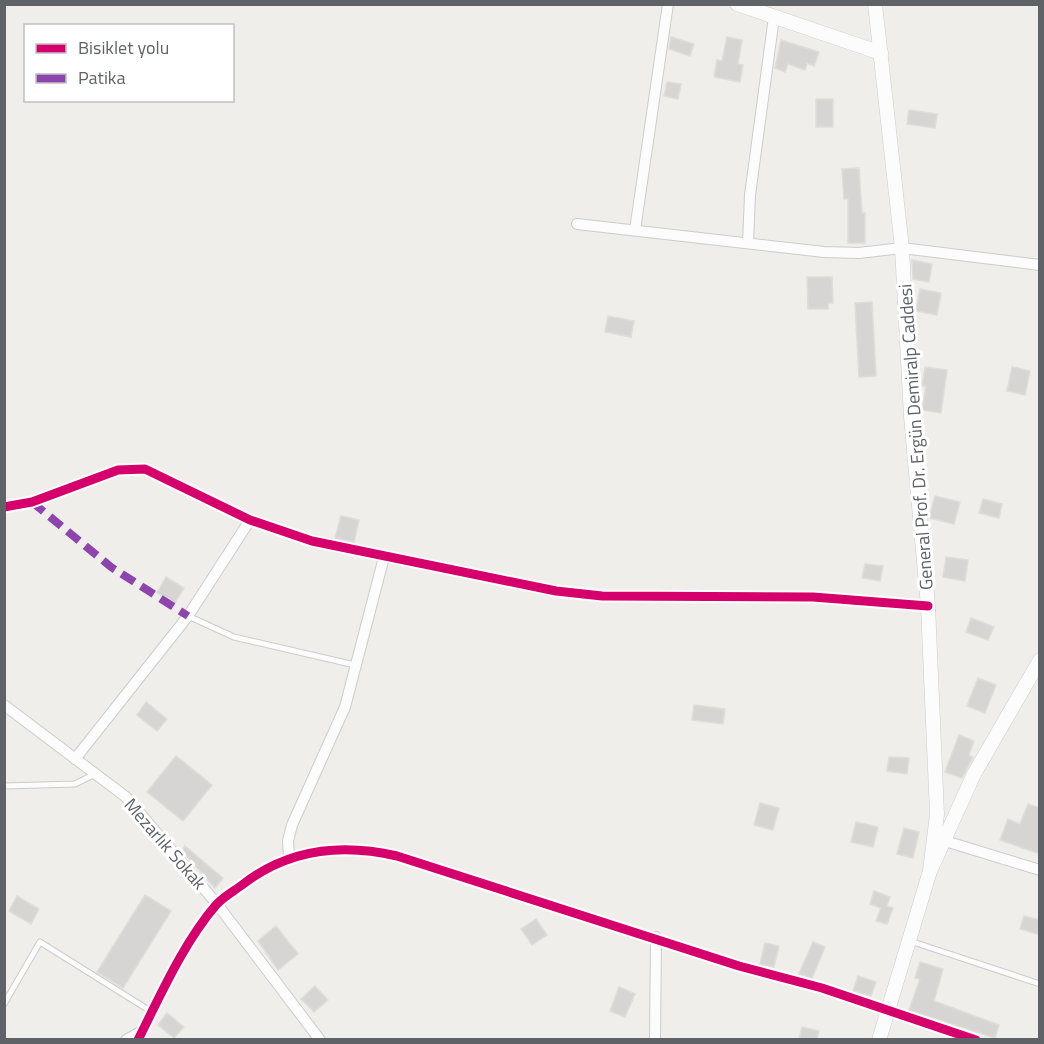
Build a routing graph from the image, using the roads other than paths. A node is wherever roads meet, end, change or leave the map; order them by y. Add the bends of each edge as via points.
1 (668, 4) edge
2 (737, 4) edge
3 (875, 4) edge
4 (774, 17) junction
5 (881, 53) junction
6 (577, 224) dead end
7 (634, 230) junction
8 (748, 243) junction
9 (902, 248) junction
10 (1040, 266) edge
11 (4, 507) edge
12 (250, 520) junction
13 (384, 557) junction
14 (928, 606) junction
15 (188, 616) junction
16 (1040, 660) edge
17 (357, 665) junction
18 (4, 705) edge
19 (75, 759) junction
20 (95, 774) junction
21 (4, 786) edge
22 (945, 841) junction
23 (289, 857) junction
24 (1040, 870) edge
25 (930, 871) junction
26 (217, 904) junction
27 (656, 937) junction
28 (908, 941) junction
29 (1040, 984) edge
30 (4, 1004) edge
31 (887, 1011) junction
32 (152, 1012) junction
33 (140, 1035) edge
34 (126, 1040) edge
35 (320, 1040) edge
36 (655, 1040) edge
37 (879, 1040) edge
38 (976, 1040) edge

1 - 7 street
2 - 4 street
3 - 5 street, General Prof. Dr. Ergün Demiralp Caddesi
4 - 5 street
4 - 8 street via 750,195
5 - 9 street, General Prof. Dr. Ergün Demiralp Caddesi
6 - 7 street
7 - 8 street
8 - 9 street via 842,254
9 - 10 street
9 - 14 street, General Prof. Dr. Ergün Demiralp Caddesi via 911,416
11 - 12 street via 32,502 110,472 134,468 154,472
12 - 13 street via 312,541
12 - 15 street
13 - 14 street via 579,595 777,596
13 - 17 street
14 - 25 street, General Prof. Dr. Ergün Demiralp Caddesi via 937,814
15 - 17 lane via 234,637
15 - 19 street
16 - 22 street via 974,774
17 - 23 street via 336,730 292,825
18 - 19 street, Mezarlık Sokak
19 - 20 street, Mezarlık Sokak
20 - 21 lane via 75,784
20 - 26 street, Mezarlık Sokak via 126,797
22 - 24 street
22 - 25 street
23 - 26 street via 256,873
23 - 27 street via 331,849 374,850
25 - 28 street
26 - 32 street via 179,960
26 - 35 street, Mezarlık Sokak
27 - 31 street
27 - 36 street
28 - 29 lane
28 - 31 street
30 - 32 lane via 40,942
31 - 37 street
31 - 38 street
32 - 33 street
33 - 34 street

